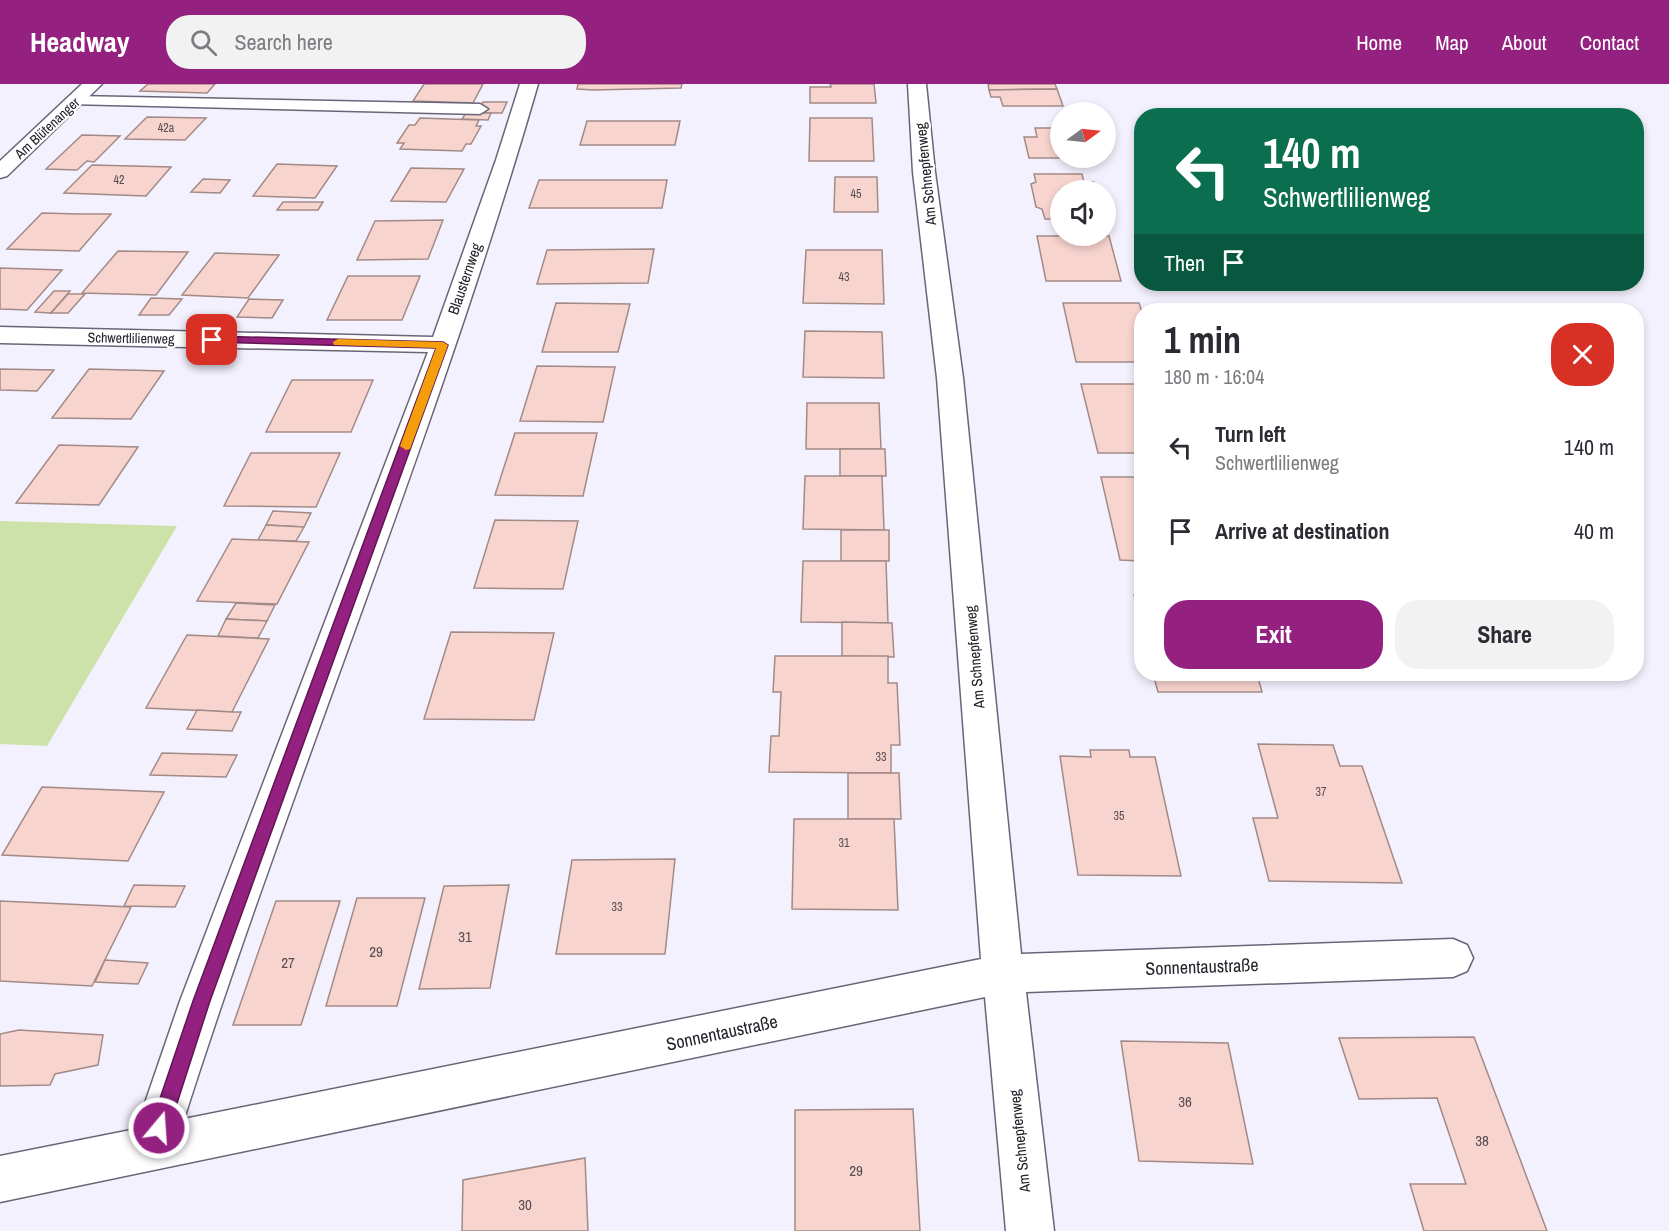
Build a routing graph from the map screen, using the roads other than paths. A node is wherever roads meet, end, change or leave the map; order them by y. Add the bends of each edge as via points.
1 (93, 84) edge
2 (529, 84) edge
3 (917, 84) edge
4 (71, 104) junction
5 (480, 109) dead end
6 (373, 115) dead end
7 (0, 172) edge
8 (0, 335) edge
9 (443, 345) junction
10 (1453, 958) dead end
11 (1003, 974) junction
12 (152, 1149) junction
13 (0, 1179) edge
14 (1030, 1231) edge

1 - 4 street, Am Blütenanger
2 - 9 street, Blausternweg
3 - 11 street, Am Schnepfenweg via 950,378
4 - 5 lane
4 - 6 lane
4 - 7 street, Am Blütenanger
8 - 9 street, Schwertlilienweg
9 - 12 street, Blausternweg via 201,1001
10 - 11 street, Sonnentaustraße
11 - 12 street, Sonnentaustraße
11 - 14 street, Am Schnepfenweg
12 - 13 street, Sonnentaustraße

